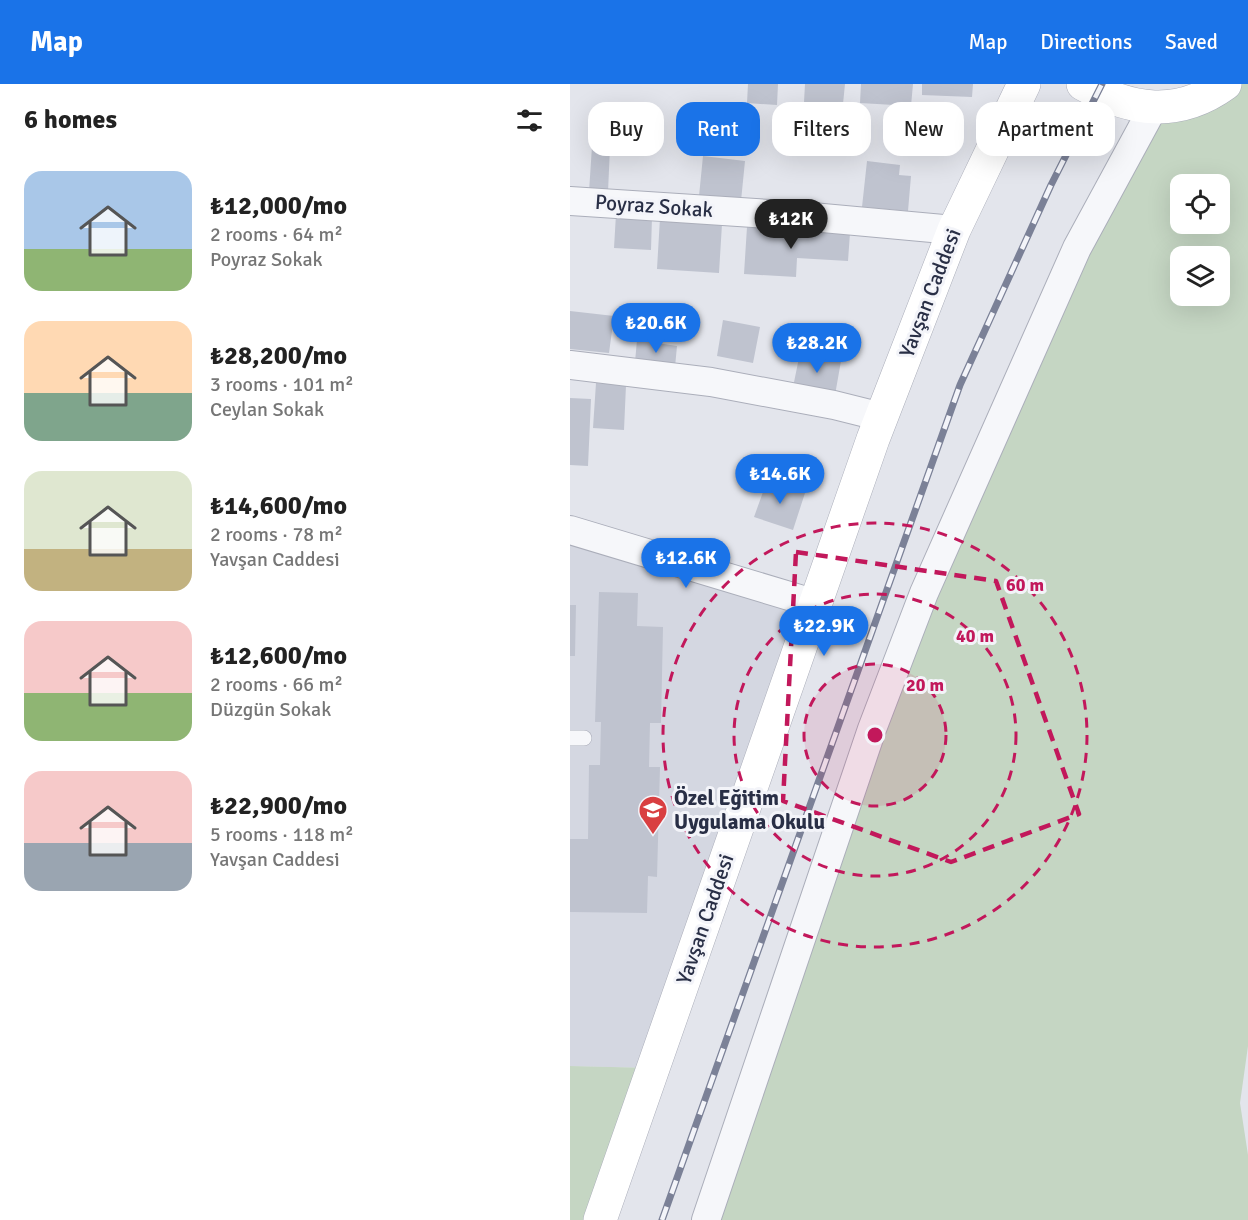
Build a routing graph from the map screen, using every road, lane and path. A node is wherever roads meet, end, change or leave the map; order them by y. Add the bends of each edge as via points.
1 (1024, 84) edge
2 (1083, 84) edge
3 (1225, 84) edge
4 (1153, 108) junction
5 (570, 201) edge
6 (954, 230) junction
7 (570, 365) edge
8 (882, 417) junction
9 (570, 530) edge
10 (816, 604) junction
11 (600, 1220) edge
12 (706, 1220) edge

1 - 6 street, Yavşan Caddesi
2 - 4 street via 1132,106
3 - 4 street via 1187,103
4 - 12 street via 1077,248 924,593 872,729
5 - 6 street, Poyraz Sokak
6 - 8 street, Yavşan Caddesi
7 - 8 street via 711,382
8 - 10 street, Yavşan Caddesi
9 - 10 street
10 - 11 street, Yavşan Caddesi

